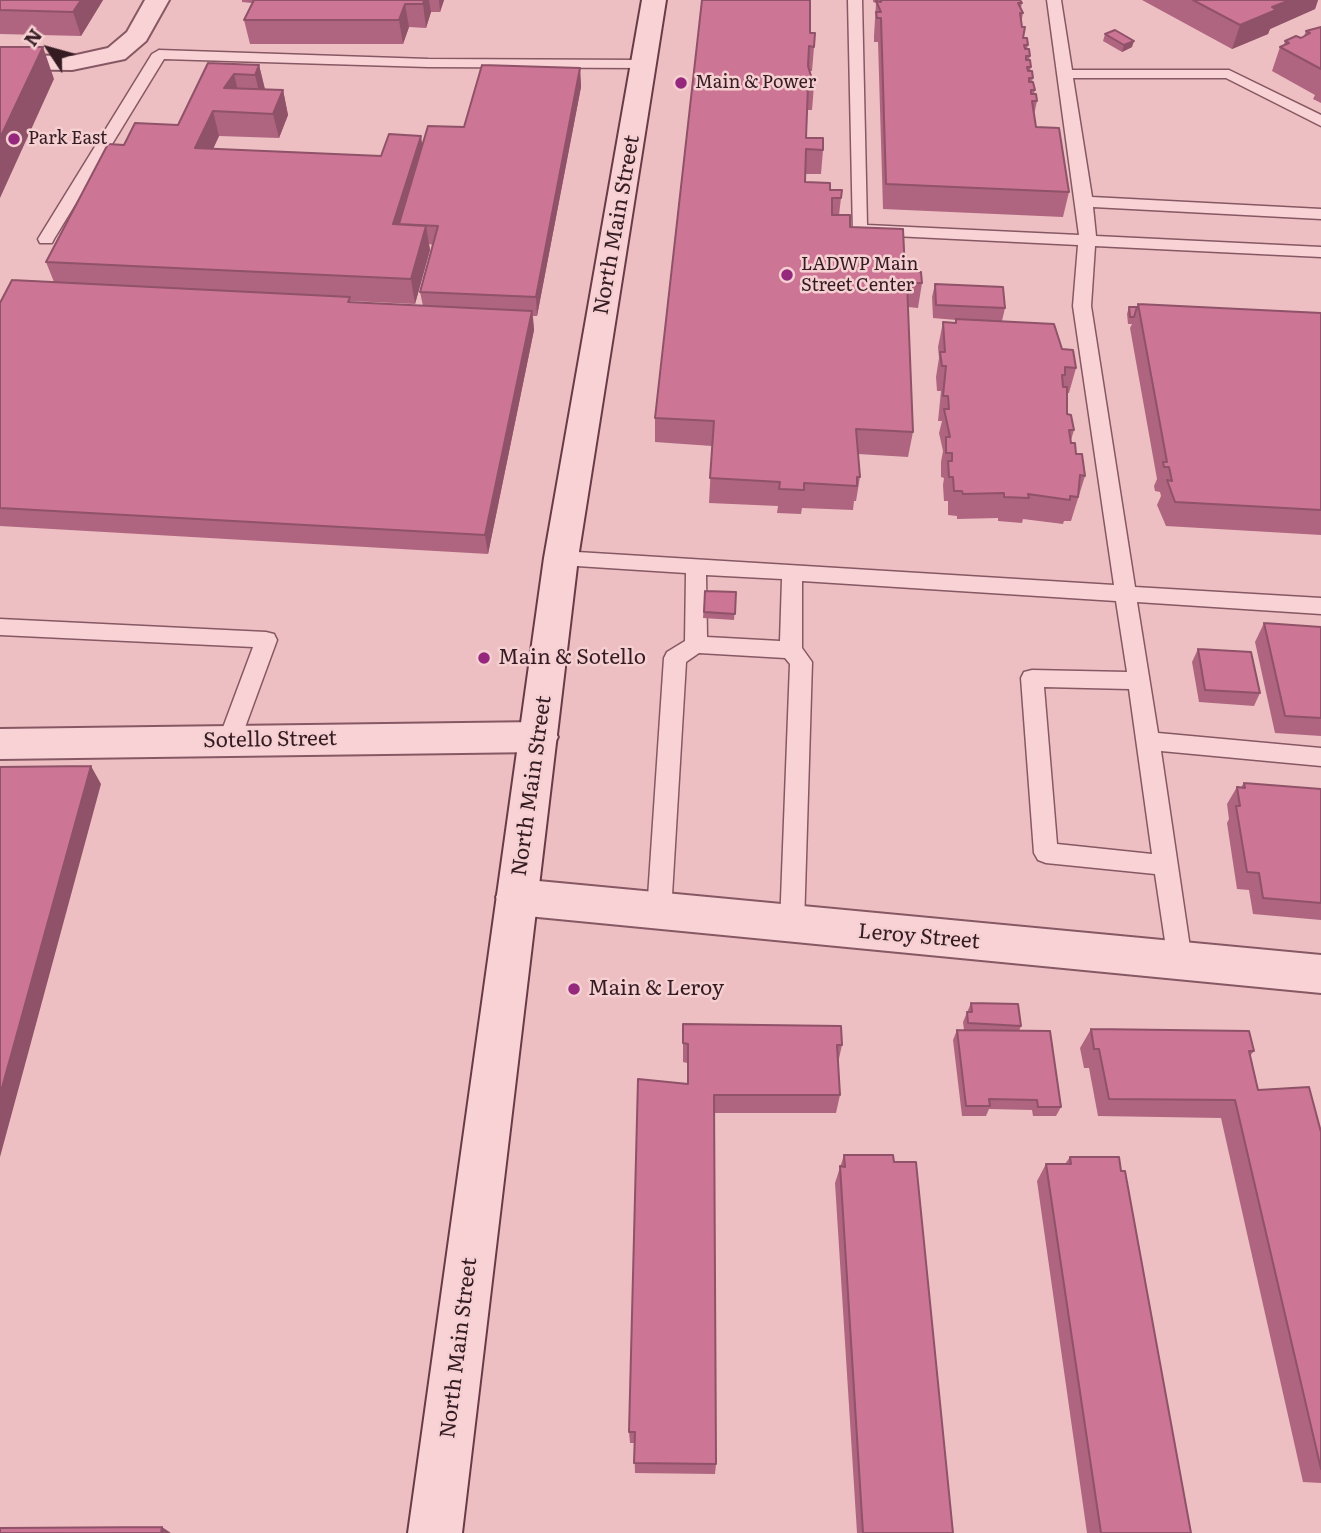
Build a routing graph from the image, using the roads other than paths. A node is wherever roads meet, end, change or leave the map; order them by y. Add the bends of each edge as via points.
1 (157, 0) edge
2 (654, 0) edge
3 (855, 0) edge
4 (1054, 0) edge
5 (0, 62) edge
6 (644, 64) junction
7 (1065, 74) junction
8 (1321, 121) edge
9 (1084, 202) junction
10 (1321, 214) edge
11 (46, 239) dead end
12 (1087, 240) junction
13 (1321, 252) edge
14 (561, 558) junction
15 (696, 567) junction
16 (792, 573) junction
17 (1128, 594) junction
18 (1321, 606) edge
19 (0, 627) edge
20 (695, 645) junction
21 (796, 656) junction
22 (1139, 681) junction
23 (539, 737) junction
24 (229, 741) junction
25 (1147, 741) junction
26 (0, 744) edge
27 (1321, 757) edge
28 (1164, 865) junction
29 (517, 897) junction
30 (659, 912) junction
31 (792, 925) junction
32 (1180, 961) junction
33 (1321, 974) edge
34 (435, 1533) edge

1 - 5 main road via 137,36 116,54 72,63
2 - 6 main road, North Main Street
3 - 12 lane via 859,230
4 - 7 lane
6 - 11 lane via 159,54
6 - 14 main road, North Main Street
7 - 8 lane via 1228,74
7 - 9 lane
9 - 10 lane
9 - 12 lane
12 - 13 lane
12 - 17 lane via 1082,306
14 - 15 lane
14 - 23 main road, North Main Street
15 - 16 lane
15 - 20 lane
16 - 17 lane
16 - 21 lane
17 - 18 lane
17 - 22 lane
19 - 24 lane via 266,640
20 - 21 lane
20 - 30 lane via 675,658
21 - 31 lane
22 - 25 lane
22 - 28 lane via 1032,678 1046,853
23 - 24 main road, Sotello Street
23 - 29 main road, North Main Street
24 - 26 main road, Sotello Street
25 - 27 lane
25 - 28 lane
28 - 32 lane
29 - 30 main road, Leroy Street
29 - 34 main road, North Main Street
30 - 31 main road, Leroy Street
31 - 32 main road, Leroy Street
32 - 33 main road, Leroy Street

